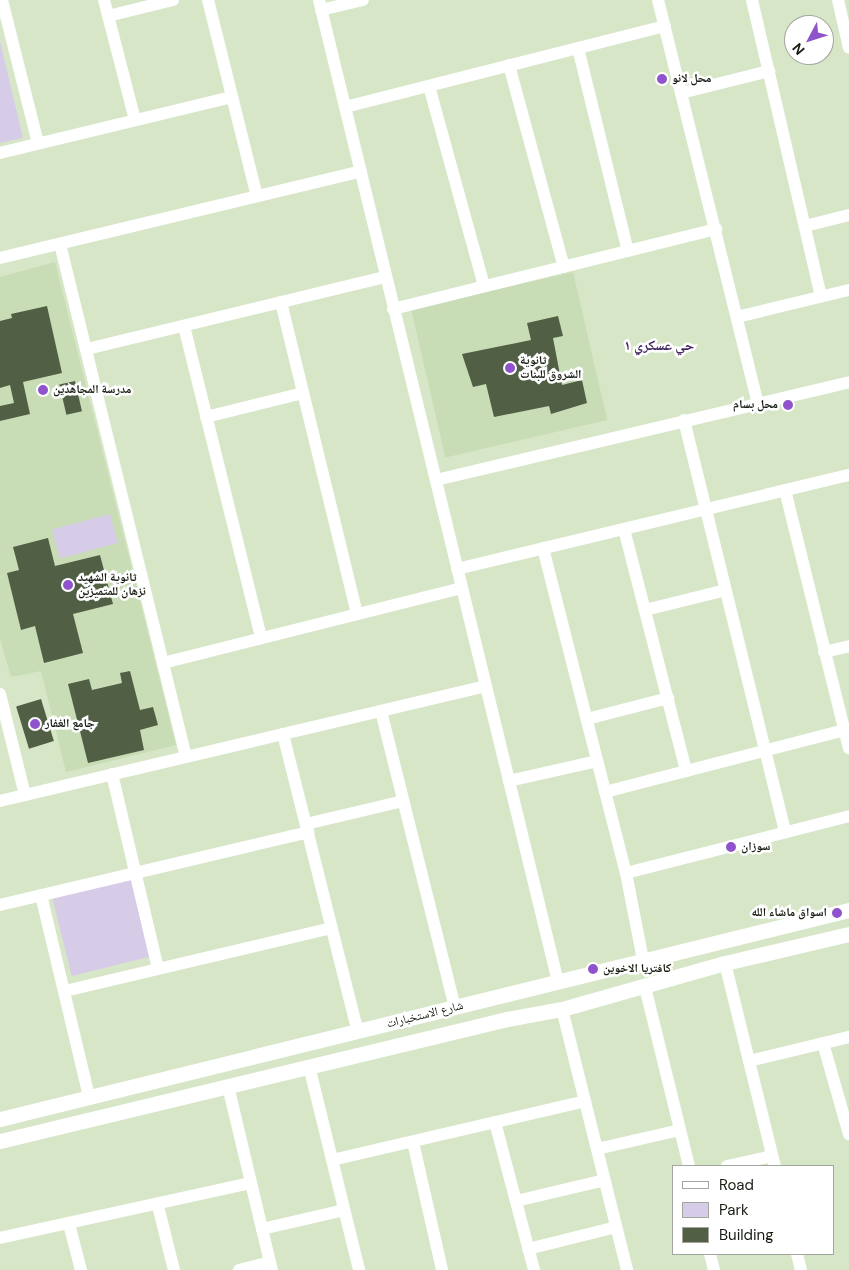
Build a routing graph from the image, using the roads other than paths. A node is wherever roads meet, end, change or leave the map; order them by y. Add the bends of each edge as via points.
1 (2, 0) edge
2 (104, 0) edge
3 (173, 0) edge
4 (208, 0) edge
5 (363, 0) edge
6 (658, 0) edge
7 (752, 0) edge
8 (838, 0) edge
9 (320, 5) edge
10 (108, 16) junction
11 (665, 26) junction
12 (578, 48) junction
13 (849, 48) edge
14 (509, 65) junction
15 (769, 71) junction
16 (429, 86) junction
17 (681, 93) junction
18 (232, 97) junction
19 (345, 107) junction
20 (135, 120) junction
21 (38, 144) junction
22 (0, 152) edge
23 (361, 170) junction
24 (257, 196) junction
25 (849, 215) edge
26 (805, 226) junction
27 (716, 229) junction
28 (60, 244) junction
29 (628, 251) junction
30 (0, 258) edge
31 (564, 267) junction
32 (385, 277) junction
33 (484, 286) junction
34 (849, 290) edge
35 (822, 296) junction
36 (281, 302) junction
37 (393, 309) junction
38 (737, 317) junction
39 (184, 326) junction
40 (87, 349) junction
41 (849, 382) edge
42 (303, 393) junction
43 (758, 403) junction
44 (206, 417) junction
45 (684, 420) junction
46 (849, 475) edge
47 (436, 480) junction
48 (785, 490) junction
49 (706, 509) junction
50 (624, 529) junction
51 (544, 548) junction
52 (457, 569) junction
53 (462, 588) junction
54 (726, 590) junction
55 (645, 610) junction
56 (357, 614) junction
57 (261, 638) junction
58 (849, 646) edge
59 (824, 652) junction
60 (163, 663) junction
61 (486, 686) junction
62 (668, 698) junction
63 (1, 700) edge
64 (381, 711) junction
65 (587, 719) junction
66 (844, 730) junction
67 (283, 734) junction
68 (849, 748) edge
69 (765, 750) junction
70 (186, 757) junction
71 (597, 761) junction
72 (686, 771) junction
73 (112, 774) junction
74 (509, 781) junction
75 (605, 792) junction
76 (25, 795) junction
77 (0, 801) edge
78 (403, 801) junction
79 (849, 816) edge
80 (307, 828) junction
81 (785, 832) junction
82 (135, 873) junction
83 (626, 873) junction
84 (41, 895) junction
85 (0, 905) edge
86 (849, 910) edge
87 (332, 928) junction
88 (849, 934) edge
89 (643, 960) junction
90 (725, 963) junction
91 (158, 969) junction
92 (558, 982) junction
93 (645, 986) junction
94 (66, 991) junction
95 (501, 997) junction
96 (455, 1008) junction
97 (562, 1009) junction
98 (507, 1019) junction
99 (358, 1032) junction
100 (849, 1037) edge
101 (823, 1043) junction
102 (749, 1061) junction
103 (310, 1066) junction
104 (228, 1086) junction
105 (89, 1097) junction
106 (585, 1101) junction
107 (0, 1119) edge
108 (495, 1122) junction
109 (680, 1130) junction
110 (849, 1134) edge
111 (0, 1141) edge
112 (413, 1142) junction
113 (597, 1149) junction
114 (332, 1160) junction
115 (774, 1161) edge
116 (689, 1165) edge
117 (736, 1165) edge
118 (605, 1180) junction
119 (251, 1183) junction
120 (516, 1202) junction
121 (158, 1206) junction
122 (344, 1210) junction
123 (69, 1224) junction
124 (616, 1227) junction
125 (262, 1229) junction
126 (0, 1238) edge
127 (528, 1249) junction
128 (710, 1255) edge
129 (797, 1255) edge
130 (271, 1266) edge
131 (81, 1270) edge
132 (174, 1270) edge
133 (239, 1270) edge
134 (359, 1270) edge
135 (442, 1270) edge
136 (534, 1270) edge
137 (627, 1270) edge
138 (714, 1270) edge
139 (801, 1270) edge

1 - 21 street
2 - 10 street
3 - 10 street
4 - 18 street
5 - 9 street
6 - 11 street
7 - 15 street
8 - 13 street
9 - 19 street
10 - 20 street
11 - 12 street
11 - 17 street
12 - 14 street
12 - 29 street
14 - 16 street
14 - 31 street
15 - 17 street
15 - 26 street
16 - 19 street
16 - 33 street
17 - 27 street
18 - 20 street
18 - 24 street
19 - 23 street
20 - 21 street
21 - 22 street
23 - 24 street
23 - 32 street
24 - 28 street
25 - 26 street
26 - 35 street
27 - 29 street
27 - 38 street
28 - 30 street
28 - 40 street
29 - 31 street
31 - 33 street
32 - 36 street
32 - 37 street
33 - 37 street
34 - 35 street
35 - 38 street
36 - 39 street
36 - 42 street
37 - 47 street
38 - 43 street
39 - 40 street
39 - 44 street
40 - 60 street
41 - 43 street
42 - 44 street
42 - 56 street
43 - 45 street
44 - 57 street
45 - 47 street
45 - 49 street
46 - 48 street
47 - 52 street
48 - 49 street
48 - 59 street
49 - 50 street
49 - 54 street
50 - 51 street
50 - 55 street
51 - 52 street
51 - 65 street
52 - 53 street
53 - 56 street
53 - 61 street
54 - 55 street
54 - 69 street
55 - 62 street
56 - 57 street
57 - 60 street
58 - 59 street
59 - 66 street
60 - 70 street
61 - 64 street
61 - 74 street
62 - 65 street
62 - 72 street
63 - 76 street
64 - 67 street
64 - 78 street
65 - 71 street
66 - 68 street
66 - 69 street
67 - 70 street
67 - 80 street
69 - 72 street
69 - 81 street
70 - 73 street
71 - 74 street
71 - 75 street
72 - 75 street
73 - 76 street
73 - 82 street
74 - 92 street
75 - 83 street
76 - 77 street
78 - 80 street
78 - 96 street
79 - 81 street
80 - 82 street
80 - 87 street
81 - 83 street
82 - 84 street
82 - 91 street
83 - 89 street
84 - 85 street
84 - 94 street
86 - 89 main road, شارع الاستخبارات
87 - 91 street
87 - 99 street
88 - 90 main road, شارع الاستخبارات
89 - 92 main road, شارع الاستخبارات
90 - 93 main road, شارع الاستخبارات
90 - 102 street
91 - 94 street
92 - 95 main road, شارع الاستخبارات
93 - 97 main road, شارع الاستخبارات
93 - 109 street
94 - 105 street
95 - 96 main road, شارع الاستخبارات
95 - 98 main road
96 - 99 main road, شارع الاستخبارات
97 - 98 main road, شارع الاستخبارات
97 - 106 street
98 - 103 main road, شارع الاستخبارات
99 - 105 main road, شارع الاستخبارات
100 - 101 street
101 - 102 street
101 - 110 street
102 - 115 street
103 - 104 main road, شارع الاستخبارات
103 - 114 street
104 - 111 main road, شارع الاستخبارات
104 - 119 street
105 - 107 main road, شارع الاستخبارات
106 - 108 street
106 - 113 street
108 - 112 street
108 - 120 street
109 - 113 street
109 - 116 street
112 - 114 street
112 - 135 street
113 - 118 street
114 - 122 street
115 - 117 street
118 - 120 street
118 - 124 street
119 - 121 street
119 - 125 street
120 - 127 street
121 - 123 street
121 - 132 street
122 - 125 street
122 - 134 street
123 - 126 street
123 - 131 street
124 - 127 street
124 - 137 street
125 - 130 street
127 - 136 street
128 - 138 street
129 - 139 street
130 - 133 street

